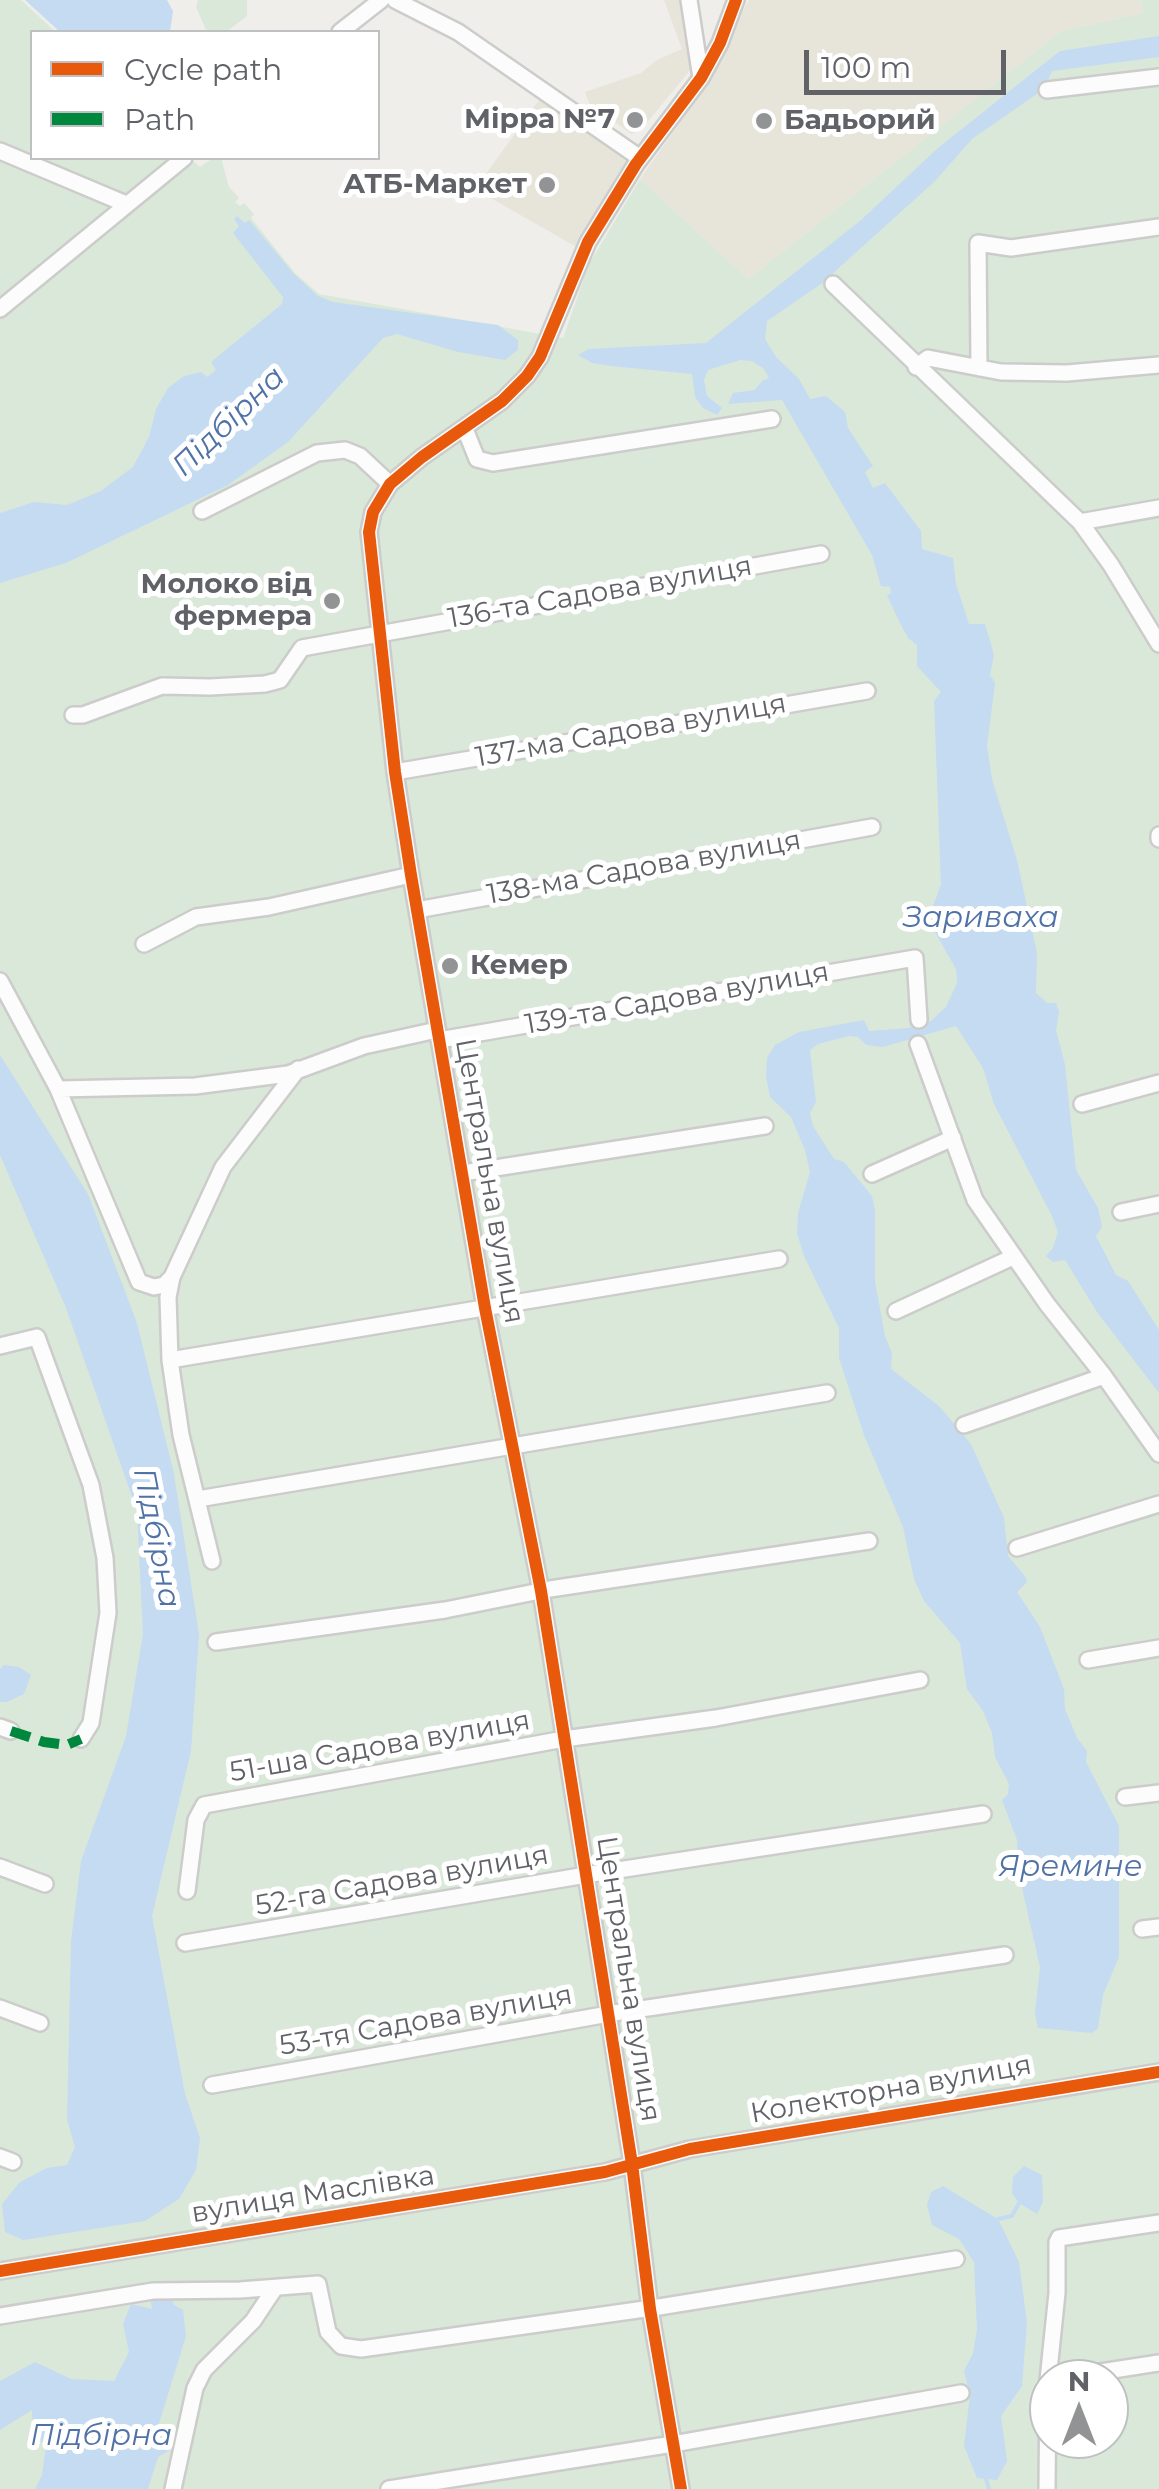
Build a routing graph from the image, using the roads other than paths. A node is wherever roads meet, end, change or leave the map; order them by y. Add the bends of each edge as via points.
1 (381, 0) edge
2 (395, 0) edge
3 (689, 0) edge
4 (736, 0) edge
5 (343, 30) edge
6 (1159, 77) edge
7 (702, 78) junction
8 (1046, 90) dead end
9 (0, 151) edge
10 (640, 158) junction
11 (181, 160) edge
12 (126, 204) junction
13 (1159, 227) edge
14 (833, 284) dead end
15 (0, 309) edge
16 (1159, 364) edge
17 (916, 367) junction
18 (979, 368) junction
19 (772, 418) dead end
20 (465, 428) junction
21 (390, 484) junction
22 (1159, 508) edge
23 (202, 511) dead end
24 (1080, 522) junction
25 (821, 554) dead end
26 (379, 632) junction
27 (1159, 644) edge
28 (868, 691) dead end
29 (73, 715) dead end
30 (395, 772) junction
31 (872, 827) dead end
32 (411, 875) junction
33 (416, 910) junction
34 (144, 944) dead end
35 (0, 981) edge
36 (920, 1020) dead end
37 (438, 1035) junction
38 (918, 1044) dead end
39 (298, 1068) junction
40 (1159, 1083) edge
41 (58, 1089) junction
42 (1082, 1104) dead end
43 (765, 1126) dead end
44 (953, 1138) junction
45 (463, 1173) junction
46 (872, 1174) dead end
47 (1159, 1204) edge
48 (1121, 1212) dead end
49 (1013, 1257) junction
50 (779, 1259) dead end
51 (171, 1283) junction
52 (485, 1308) junction
53 (896, 1312) dead end
54 (0, 1346) edge
55 (170, 1360) junction
56 (1104, 1376) junction
57 (827, 1393) dead end
58 (964, 1425) dead end
59 (512, 1444) junction
60 (1159, 1454) edge
61 (198, 1500) junction
62 (1159, 1504) edge
63 (869, 1541) dead end
64 (1017, 1548) dead end
65 (212, 1561) dead end
66 (541, 1591) junction
67 (216, 1642) dead end
68 (1159, 1648) edge
69 (1088, 1660) dead end
70 (920, 1680) dead end
71 (82, 1739) dead end
72 (564, 1739) junction
73 (1159, 1792) edge
74 (1126, 1797) dead end
75 (983, 1814) dead end
76 (0, 1867) edge
77 (585, 1875) junction
78 (44, 1884) dead end
79 (187, 1891) dead end
80 (1159, 1927) edge
81 (1142, 1930) dead end
82 (185, 1943) dead end
83 (1004, 1955) dead end
84 (0, 2008) edge
85 (607, 2014) junction
86 (40, 2023) dead end
87 (1159, 2072) edge
88 (212, 2085) dead end
89 (632, 2164) junction
90 (1159, 2223) edge
91 (956, 2259) dead end
92 (0, 2270) edge
93 (275, 2288) junction
94 (650, 2309) junction
95 (0, 2316) edge
96 (1052, 2359) edge
97 (1159, 2363) edge
98 (1129, 2368) edge
99 (961, 2393) dead end
100 (672, 2444) junction
101 (1048, 2459) edge
102 (173, 2489) edge
103 (389, 2489) edge
104 (681, 2489) edge
105 (1047, 2489) edge

1 - 5 street
2 - 10 street via 458,32
3 - 7 street
4 - 7 street, Центральна вулиця
6 - 8 street
7 - 10 street, Центральна вулиця
9 - 12 street
10 - 20 street, Центральна вулиця via 588,242 540,357 502,400
11 - 12 street
12 - 15 street
13 - 18 street via 1011,248 978,243
14 - 17 street
16 - 18 street via 1067,373
17 - 18 street via 928,358
17 - 24 street
19 - 20 street via 492,463 477,459
20 - 21 street, Центральна вулиця
21 - 23 street via 346,450 317,453
21 - 26 street, Центральна вулиця via 369,532
22 - 24 street
24 - 27 street
25 - 26 street, 136-та Садова вулиця
26 - 29 street, 136-та Садова вулиця via 302,648 280,680 162,686
26 - 30 street, Центральна вулиця
28 - 30 street, 137-ма Садова вулиця
30 - 32 street, Центральна вулиця
31 - 33 street, 138-ма Садова вулиця
32 - 33 street, Центральна вулиця
32 - 34 street via 196,917
33 - 37 street, Центральна вулиця
35 - 41 street
36 - 37 street, 139-та Садова вулиця via 915,958
37 - 39 street, 139-та Садова вулиця via 364,1046
37 - 45 street, Центральна вулиця
38 - 44 street
39 - 41 street, 139-та Садова вулиця via 195,1086
39 - 51 street via 223,1167
40 - 42 street
41 - 51 street via 139,1282
43 - 45 street
44 - 46 street
44 - 49 street via 975,1200
45 - 52 street, Центральна вулиця
47 - 48 street
49 - 53 street
49 - 56 street
50 - 52 street
51 - 55 street
52 - 55 street
52 - 59 street, Центральна вулиця
54 - 71 street via 36,1337 91,1484 108,1613 92,1723
55 - 61 street
56 - 58 street
56 - 60 street
57 - 59 street
59 - 61 street
59 - 66 street, Центральна вулиця
61 - 65 street
62 - 64 street
63 - 66 street
66 - 67 street
66 - 72 street, Центральна вулиця
68 - 69 street
70 - 72 street, 51-ша Садова вулиця
72 - 77 street, Центральна вулиця
72 - 79 street, 51-ша Садова вулиця via 204,1805
73 - 74 street
75 - 77 street, 52-га Садова вулиця
76 - 78 street
77 - 82 street, 52-га Садова вулиця
77 - 85 street, Центральна вулиця
80 - 81 street
83 - 85 street, 53-тя Садова вулиця
84 - 86 street
85 - 88 street, 53-тя Садова вулиця
85 - 89 street, Центральна вулиця
87 - 89 street, Колекторна вулиця via 690,2148
89 - 92 street, вулиця Маслівка
89 - 94 street, Центральна вулиця
90 - 96 street via 1060,2238
91 - 94 street
93 - 94 street via 318,2284 328,2332 350,2348
93 - 95 street via 152,2291
93 - 102 street via 200,2379
94 - 100 street, Центральна вулиця
97 - 98 street
99 - 100 street
100 - 103 street
100 - 104 street, Центральна вулиця
101 - 105 street

